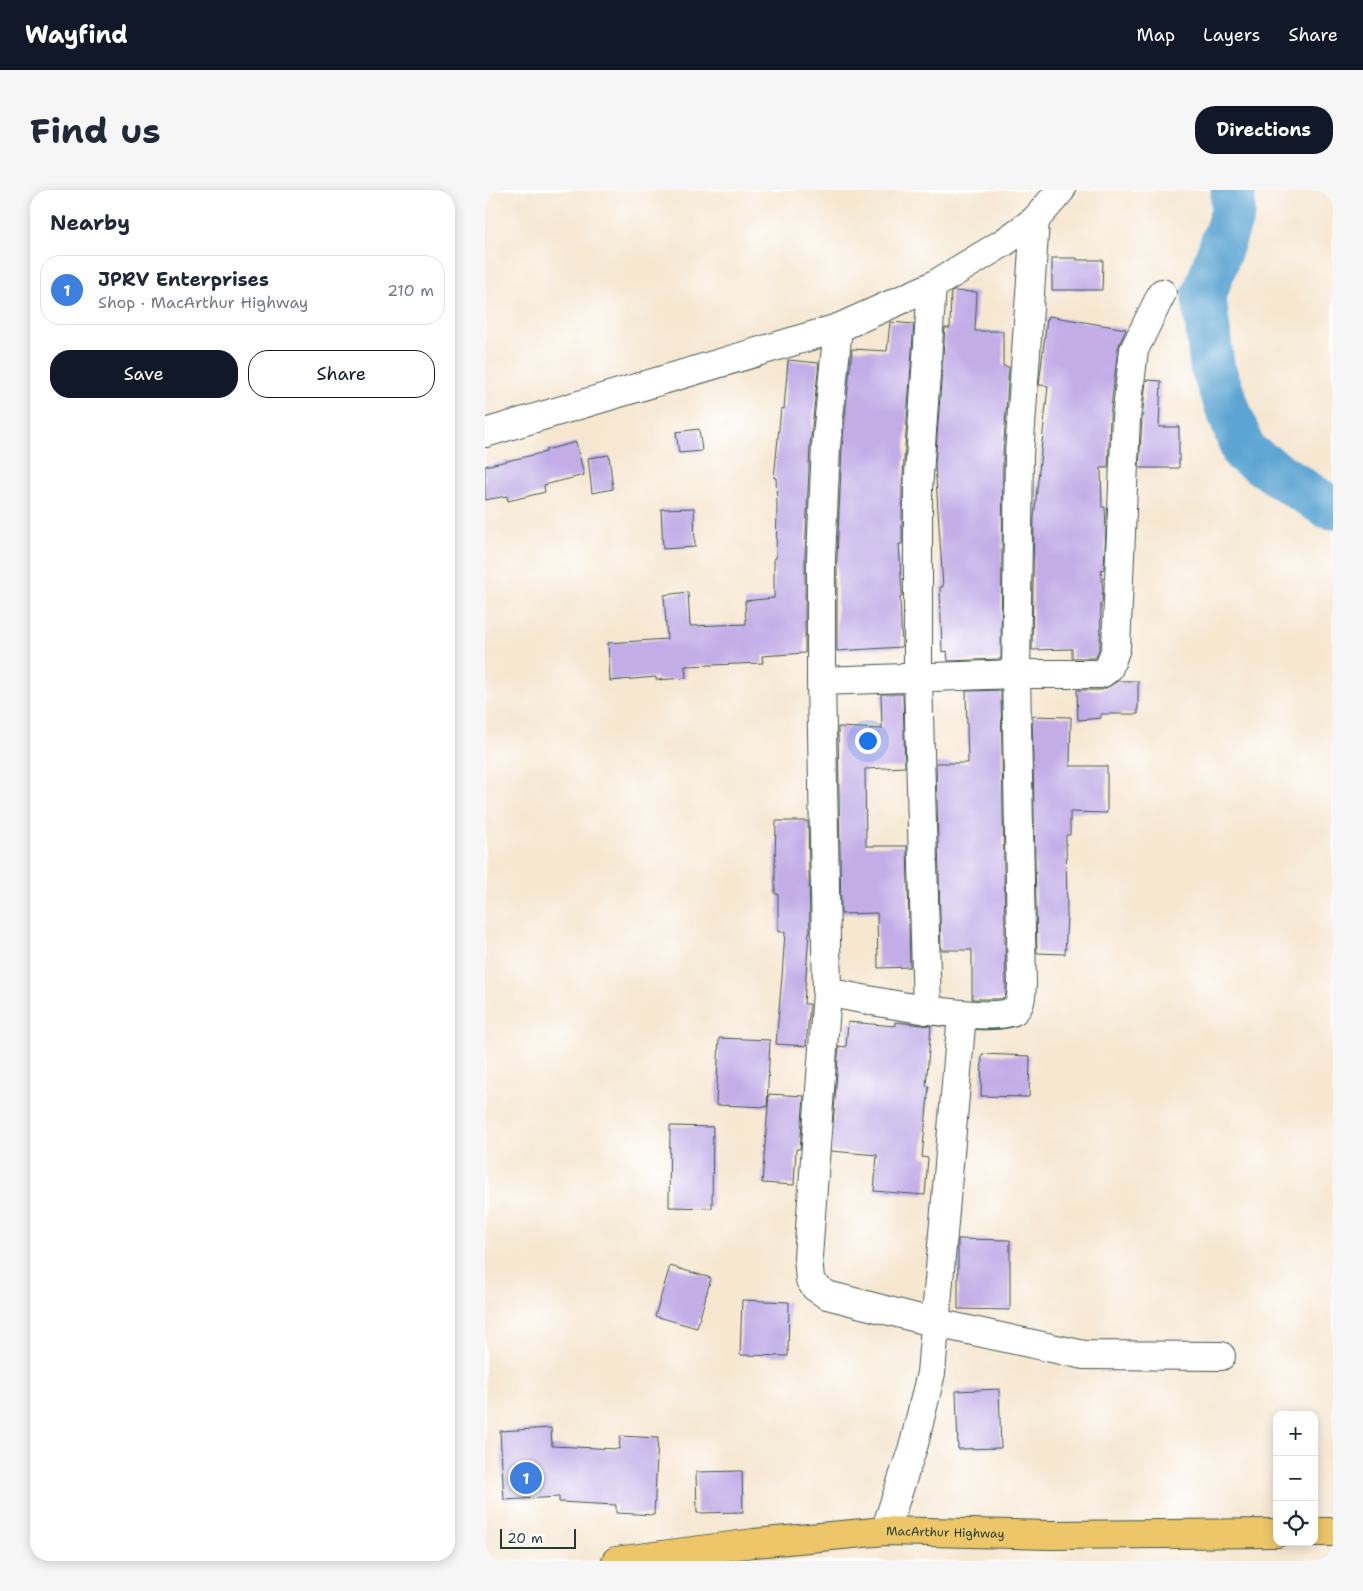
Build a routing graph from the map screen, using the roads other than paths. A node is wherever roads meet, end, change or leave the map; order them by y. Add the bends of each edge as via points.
1 (1061, 190) edge
2 (1035, 220) junction
3 (932, 286) junction
4 (1162, 292) dead end
5 (838, 328) junction
6 (485, 433) edge
7 (1016, 674) junction
8 (918, 678) junction
9 (821, 682) junction
10 (827, 992) junction
11 (927, 1010) junction
12 (962, 1014) junction
13 (935, 1323) junction
14 (1221, 1356) dead end
15 (885, 1531) junction
16 (1318, 1532) edge
17 (1333, 1532) edge
18 (1273, 1533) edge
19 (753, 1552) edge
20 (616, 1561) edge

1 - 2 street
2 - 3 street
2 - 7 street via 1019,455
3 - 5 street
3 - 8 street via 917,489
4 - 7 street via 1134,350 1126,418 1116,648 1112,661 1101,674
5 - 6 street
5 - 9 street via 826,446 821,558
7 - 8 street
7 - 12 street via 1020,1001 1015,1010 1005,1015
8 - 9 street
8 - 11 street
9 - 10 street
10 - 11 street
10 - 13 street via 808,1257 810,1280 827,1294
11 - 12 street
12 - 13 street
13 - 14 street via 1085,1355
13 - 15 street via 931,1373 915,1444
15 - 18 highway, MacArthur Highway via 1050,1535
15 - 19 highway, MacArthur Highway
16 - 17 highway
19 - 20 highway, MacArthur Highway

